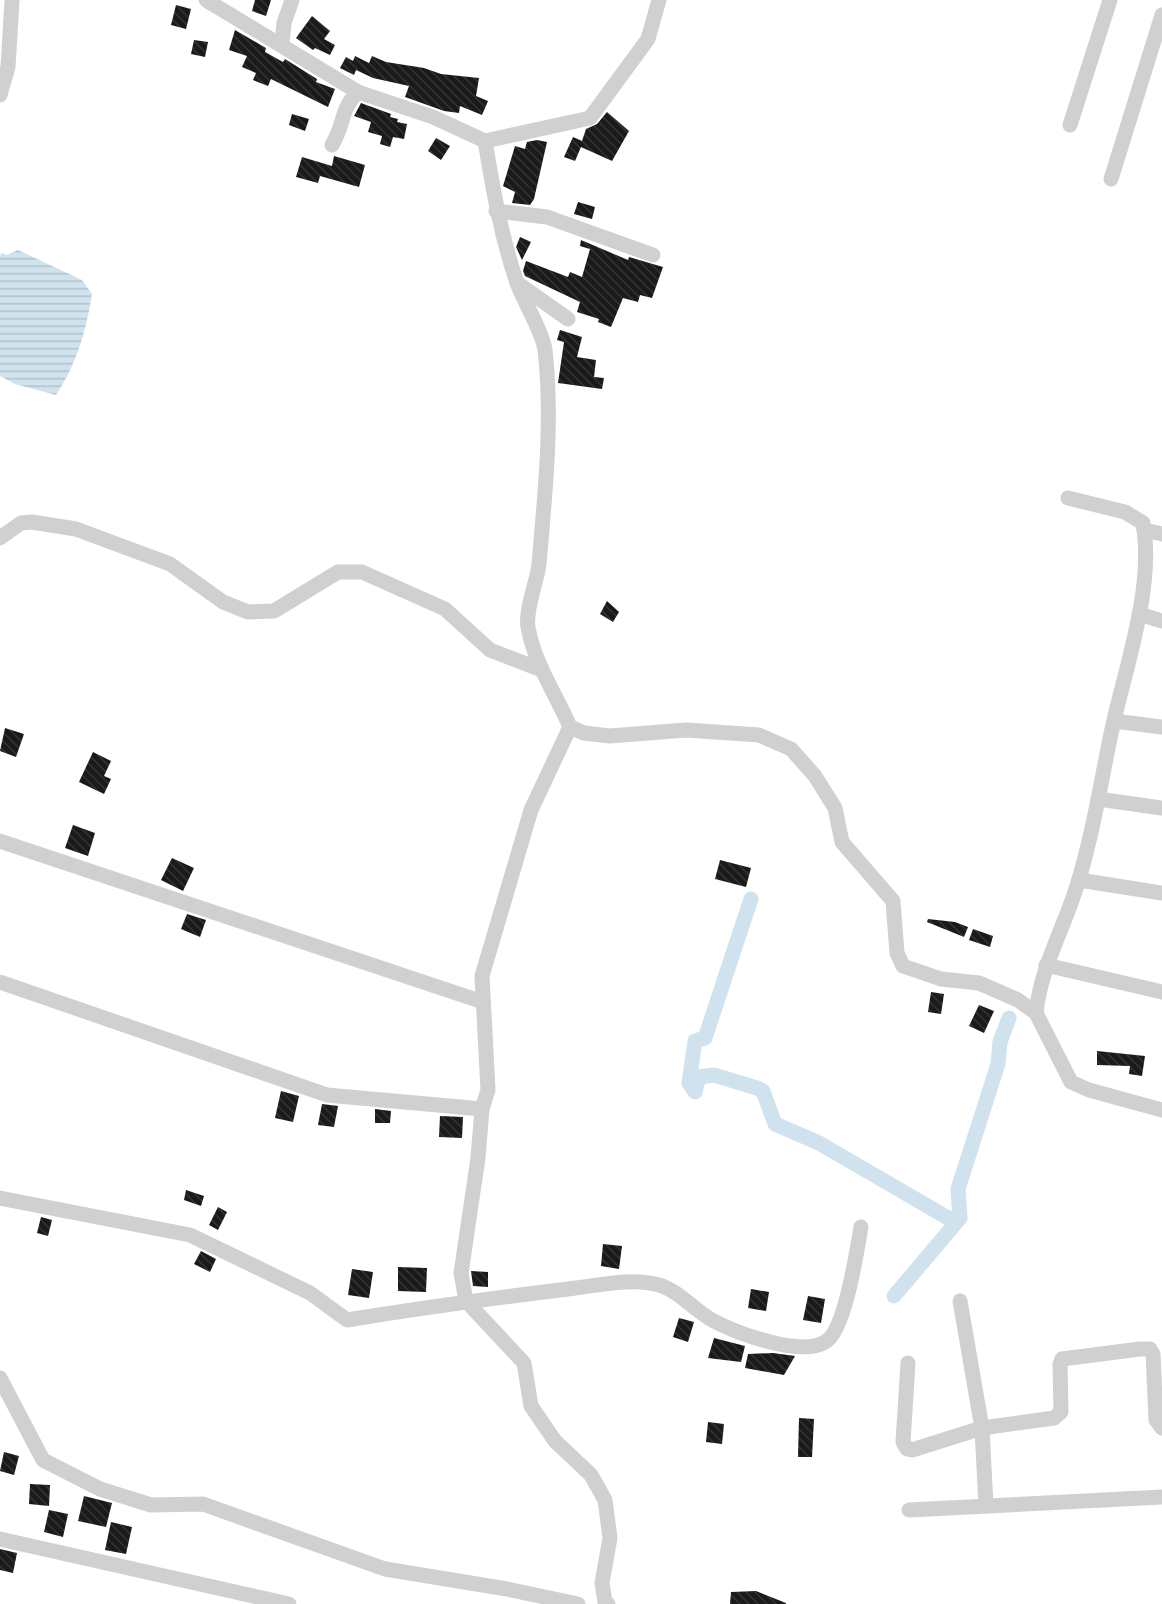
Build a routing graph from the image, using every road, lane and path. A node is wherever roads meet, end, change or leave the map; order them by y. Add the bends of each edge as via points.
1 (12, 0) edge
2 (206, 0) edge
3 (292, 0) edge
4 (659, 0) edge
5 (1110, 0) edge
6 (1162, 15) edge
7 (282, 44) junction
8 (358, 92) junction
9 (0, 95) edge
10 (1070, 125) dead end
11 (485, 141) junction
12 (332, 145) dead end
13 (1111, 179) dead end
14 (496, 211) junction
15 (653, 255) dead end
16 (517, 283) junction
17 (568, 319) dead end
18 (1068, 498) dead end
19 (1144, 530) junction
20 (1162, 534) edge
21 (0, 538) edge
22 (1139, 614) junction
23 (1162, 621) edge
24 (542, 670) junction
25 (1114, 721) junction
26 (1162, 727) edge
27 (570, 728) junction
28 (1098, 799) junction
29 (1162, 808) edge
30 (0, 841) edge
31 (1079, 880) junction
32 (1162, 893) edge
33 (1046, 965) junction
34 (0, 982) edge
35 (1162, 992) edge
36 (483, 1002) junction
37 (1036, 1013) junction
38 (482, 1108) junction
39 (1162, 1110) edge
40 (0, 1198) edge
41 (861, 1227) dead end
42 (466, 1301) junction
43 (960, 1301) dead end
44 (908, 1363) dead end
45 (0, 1378) edge
46 (982, 1428) junction
47 (1162, 1428) edge
48 (1162, 1497) edge
49 (986, 1506) junction
50 (909, 1510) dead end
51 (0, 1539) edge
52 (289, 1604) edge
53 (578, 1604) edge
54 (608, 1604) edge

1 - 9 street via 8,67
2 - 7 street
3 - 7 street
4 - 11 street via 648,39 590,118
5 - 10 street
6 - 13 street
7 - 8 street
8 - 11 street via 433,117
8 - 12 street via 346,103 339,134
11 - 14 street
14 - 15 street via 547,217
14 - 16 street
16 - 17 street
16 - 24 street via 545,346 548,386 539,566 527,625
18 - 19 street via 1125,512 1143,523
19 - 20 street
19 - 22 street via 1147,543
21 - 24 street via 21,523 76,529 170,564 223,602 248,612 274,611 338,572 362,572 445,609 490,650
22 - 23 street
22 - 25 street
24 - 27 street
25 - 26 street
25 - 28 street
27 - 36 street via 531,810 482,976
27 - 37 street via 610,736 686,730 759,735 791,748 835,808 842,842 893,902 897,953 903,966 941,979 963,979 994,988
28 - 29 street
28 - 31 street
30 - 36 street
31 - 32 street
31 - 33 street
33 - 35 street
33 - 37 street
34 - 38 street via 327,1095
36 - 38 street via 488,1090
37 - 39 street via 1071,1082
38 - 42 street via 461,1273
40 - 42 street via 190,1234 310,1293 347,1320
41 - 42 street via 841,1317 824,1344 800,1346 766,1341 735,1330 710,1319 659,1285 630,1282
42 - 54 street via 524,1363 531,1406 555,1440 591,1475 605,1500 610,1538 602,1583 604,1602
43 - 46 street
44 - 46 street via 904,1447 912,1450
45 - 53 street via 43,1460 100,1489 151,1504 203,1504 385,1569
46 - 47 street via 1058,1416 1062,1408 1062,1359 1150,1349 1156,1420
46 - 49 street
48 - 49 street
49 - 50 street
51 - 52 street

